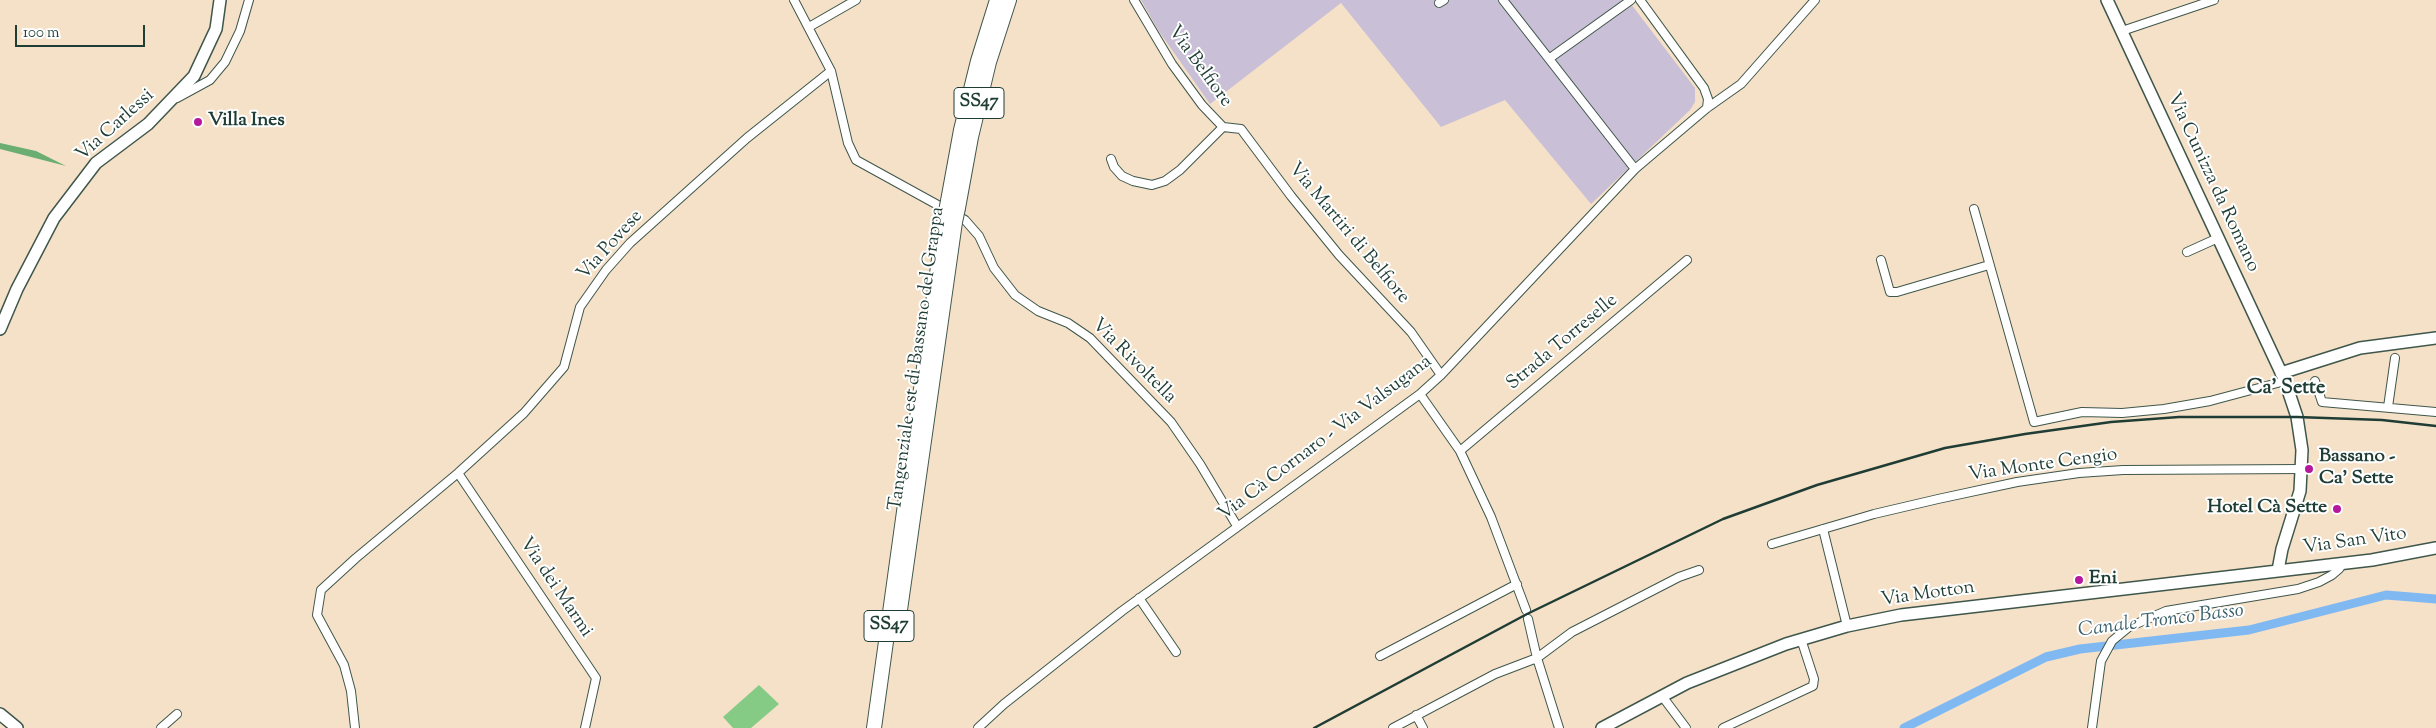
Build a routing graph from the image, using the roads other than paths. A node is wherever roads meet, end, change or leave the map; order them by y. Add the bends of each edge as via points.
1 (220, 0) edge
2 (249, 0) edge
3 (794, 0) edge
4 (856, 0) edge
5 (997, 0) edge
6 (1009, 0) edge
7 (1134, 0) edge
8 (1502, 0) edge
9 (1630, 0) edge
10 (1640, 0) edge
11 (1815, 0) edge
12 (2107, 0) edge
13 (2214, 0) edge
14 (809, 27) junction
15 (2122, 31) junction
16 (1550, 58) junction
17 (831, 71) junction
18 (168, 103) junction
19 (1707, 108) junction
20 (1223, 126) junction
21 (1111, 159) dead end
22 (1635, 169) junction
23 (953, 205) junction
24 (1974, 209) dead end
25 (2218, 238) junction
26 (2187, 252) dead end
27 (1687, 260) dead end
28 (1880, 260) dead end
29 (1989, 265) junction
30 (0, 329) edge
31 (2436, 338) edge
32 (2395, 358) dead end
33 (1441, 375) junction
34 (2283, 377) junction
35 (2315, 381) dead end
36 (1420, 394) junction
37 (2388, 407) junction
38 (2436, 412) edge
39 (1460, 451) junction
40 (2303, 469) junction
41 (458, 473) junction
42 (908, 520) junction
43 (1236, 526) junction
44 (1823, 529) junction
45 (1772, 544) dead end
46 (2436, 548) edge
47 (2343, 563) junction
48 (1699, 570) dead end
49 (2278, 570) junction
50 (1517, 584) junction
51 (1139, 598) junction
52 (1526, 610) dead end
53 (1528, 619) dead end
54 (1847, 626) junction
55 (1801, 639) junction
56 (1176, 652) dead end
57 (1380, 656) dead end
58 (1537, 658) junction
59 (1662, 696) junction
60 (0, 714) edge
61 (177, 714) dead end
62 (1416, 716) junction
63 (17, 728) edge
64 (161, 728) edge
65 (355, 728) edge
66 (585, 728) edge
67 (874, 728) edge
68 (883, 728) edge
69 (978, 728) edge
70 (1393, 728) edge
71 (1423, 728) edge
72 (1560, 728) edge
73 (1602, 728) edge
74 (1686, 728) edge
75 (1723, 728) edge
76 (2092, 728) edge

1 - 18 main road, Via Carlessi via 216,29 194,76
2 - 18 street via 240,31 225,62 210,80
3 - 14 street, Via Rivoltella
4 - 14 street
5 - 23 highway, Tangenziale est di Bassano del Grappa / SS47 via 961,130
6 - 23 highway, Tangenziale est di Bassano del Grappa / SS47 via 986,72
7 - 20 street, Via Belfiore via 1172,64 1202,105
8 - 16 street
9 - 16 street
10 - 19 street via 1704,88
11 - 19 street, Via Cà Cornaro - Via Valsugana via 1741,84
12 - 15 main road, Via Cunizza da Romano
13 - 15 street
14 - 17 street, Via Rivoltella
15 - 25 main road, Via Cunizza da Romano
16 - 22 street
17 - 41 street, Via Povese via 748,138 630,243 580,307 564,368 524,412
17 - 43 street, Via Rivoltella via 848,143 856,160 964,220 979,236 994,268 1015,295 1090,338 1171,422
18 - 30 main road, Via Carlessi via 148,124 96,163 54,218
19 - 22 street, Via Cà Cornaro - Via Valsugana
20 - 21 street via 1165,181 1152,184 1133,181 1122,176
20 - 33 street, Via Martiri di Belfiore via 1241,129 1291,196 1411,332
22 - 33 street, Via Cà Cornaro - Via Valsugana
23 - 42 highway, Tangenziale est di Bassano del Grappa / SS47, bridge
24 - 29 street
25 - 26 street
25 - 34 main road, Via Cunizza da Romano
27 - 39 street, Strada Torreselle
28 - 29 street via 1890,292
29 - 34 street via 2034,422 2082,412 2122,413 2210,401
31 - 34 main road via 2360,348
32 - 37 street
33 - 36 street, Via Cà Cornaro - Via Valsugana
34 - 40 main road, Via Cunizza da Romano via 2297,417
35 - 37 street via 2322,402
36 - 39 street
36 - 43 street, Via Cà Cornaro - Via Valsugana
37 - 38 street
39 - 50 street
40 - 44 street, Via Monte Cengio via 2079,473 1938,499
40 - 49 main road, Via Cunizza da Romano
41 - 65 street, Via Povese via 321,590 316,615 344,665
41 - 66 street, Via dei Marmi via 596,678
42 - 67 highway, Tangenziale est di Bassano del Grappa / SS47
42 - 68 highway, Tangenziale est di Bassano del Grappa / SS47
43 - 51 street, Via Cà Cornaro - Via Valsugana
44 - 45 street, Via Monte Cengio
44 - 54 street
46 - 47 main road, Via San Vito
47 - 49 main road, Via San Vito
47 - 76 street via 2332,575 2298,589 2166,610 2129,627 2112,641 2104,654
48 - 58 street via 1572,632
49 - 54 main road, Via Motton via 1901,615
50 - 52 street
50 - 57 street
51 - 56 street
51 - 69 street, Via Cà Cornaro - Via Valsugana
53 - 58 street
54 - 55 main road, Via Motton
55 - 59 main road, Via Motton via 1687,683
55 - 75 street via 1814,679 1813,686
58 - 62 street via 1494,674
58 - 72 street
59 - 73 main road, Via Motton
59 - 74 street
60 - 63 main road
61 - 64 street
62 - 70 street
62 - 71 street

